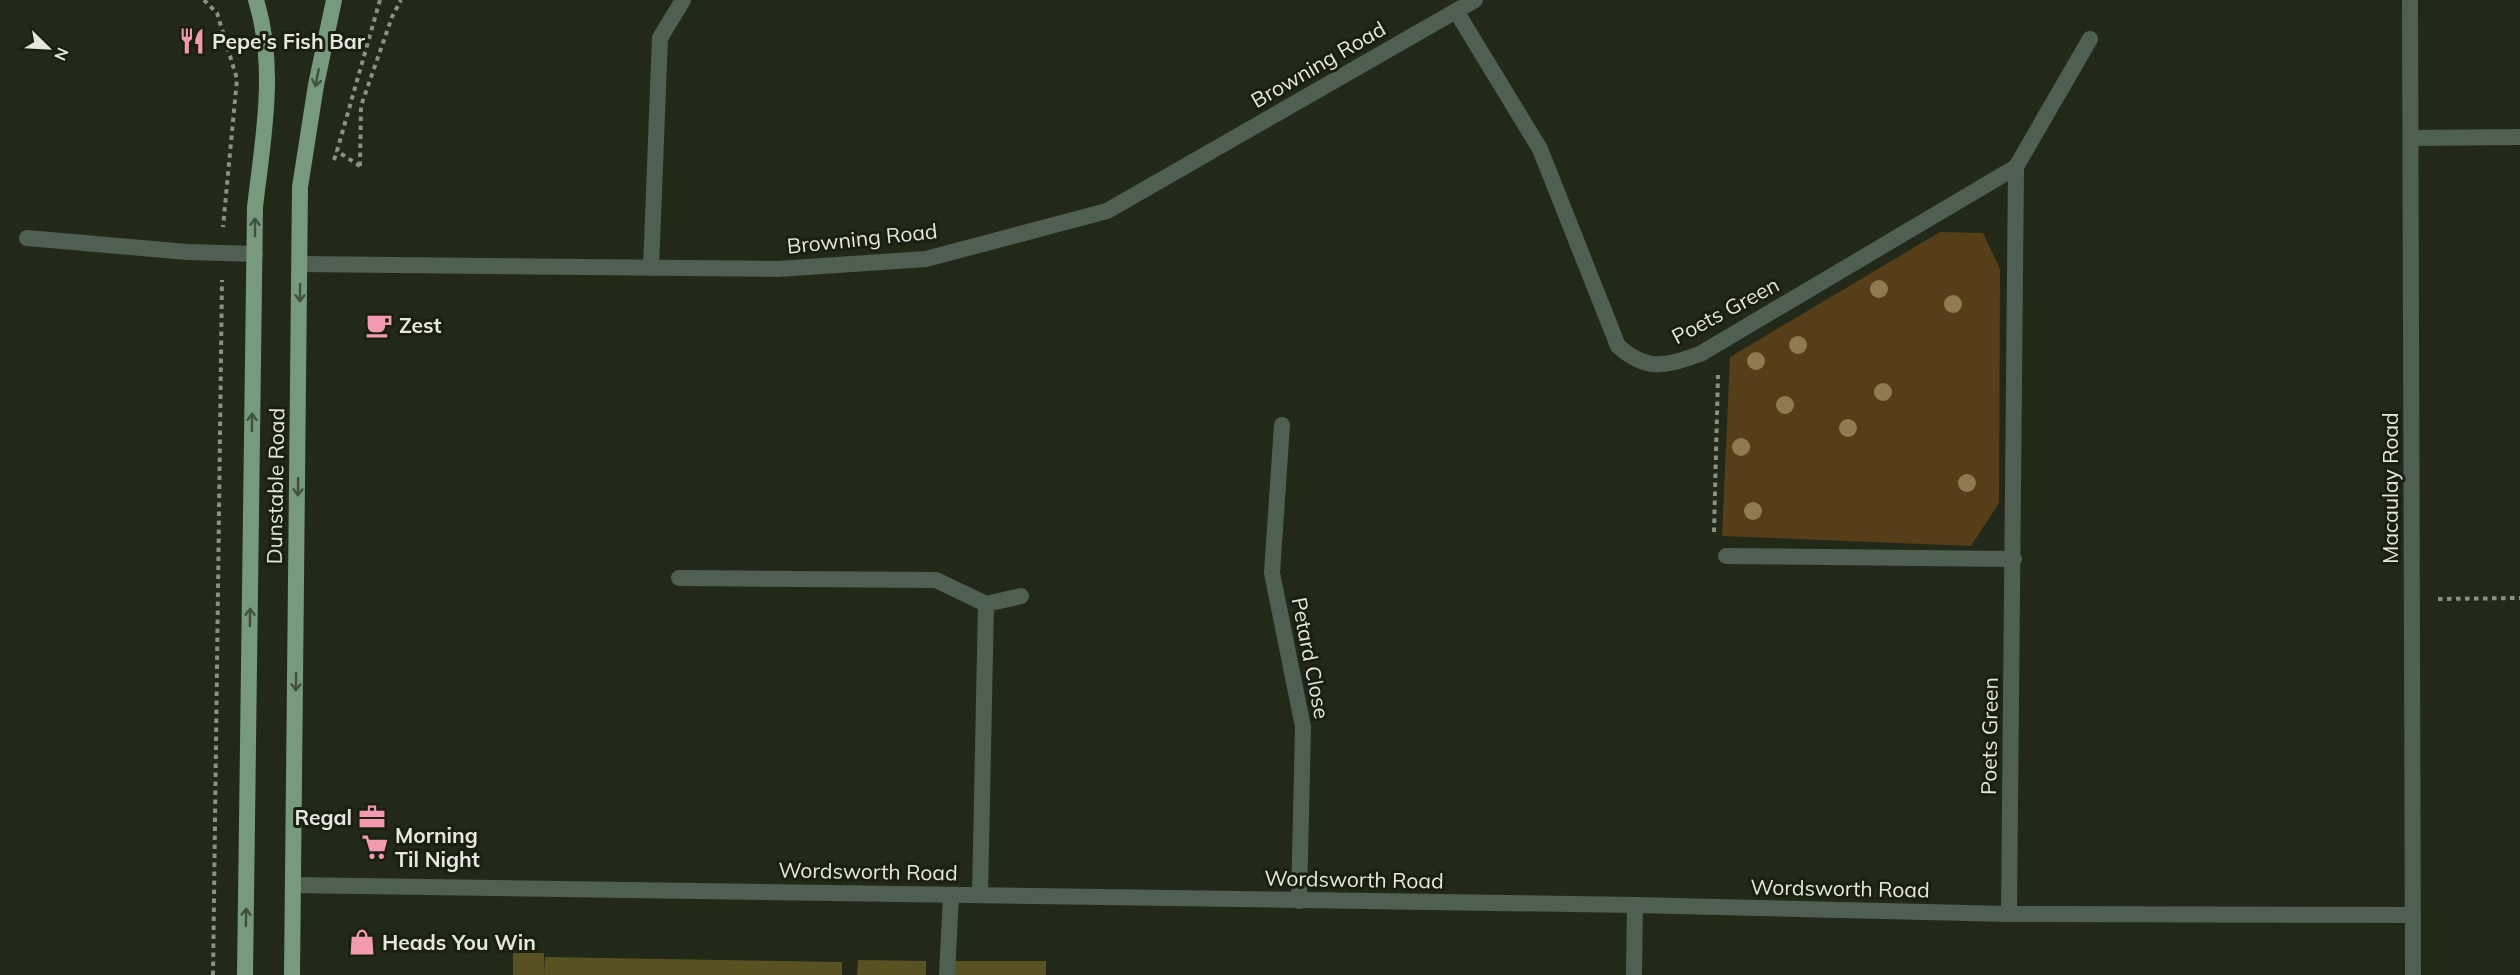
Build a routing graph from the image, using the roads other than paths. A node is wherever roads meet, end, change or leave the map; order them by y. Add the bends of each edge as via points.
1 (256, 0) edge
2 (334, 0) edge
3 (683, 0) edge
4 (1475, 0) edge
5 (2410, 0) edge
6 (1456, 11) junction
7 (2090, 39) dead end
8 (2520, 137) edge
9 (2411, 138) junction
10 (2016, 167) junction
11 (27, 238) dead end
12 (255, 254) junction
13 (300, 264) junction
14 (651, 268) junction
15 (1282, 425) dead end
16 (1726, 556) road end
17 (2014, 559) junction
18 (679, 578) dead end
19 (1020, 596) dead end
20 (986, 604) junction
21 (293, 885) junction
22 (951, 895) junction
23 (980, 896) junction
24 (1299, 901) junction
25 (1635, 905) junction
26 (2008, 914) junction
27 (2413, 915) junction
28 (245, 975) edge
29 (292, 975) edge
30 (947, 975) edge
31 (1634, 975) edge
32 (2413, 975) edge

12 -> 1 main road, Dunstable Road via 255,207 268,93 264,27
2 -> 13 main road, Dunstable Road via 300,187
3 - 14 street via 660,38
4 - 6 street, Browning Road
5 - 9 street, Macaulay Road
6 - 10 street, Poets Green via 1540,149 1618,345 1630,356 1655,365 1669,365 1700,354
6 - 14 street, Browning Road via 1107,211 926,259 778,269
7 - 10 street, Poets Green
8 - 9 street
9 - 27 street, Macaulay Road
10 - 17 street, Poets Green
11 - 12 street
28 -> 12 main road, Dunstable Road
13 - 14 street, Browning Road
13 -> 21 main road, Dunstable Road
15 - 24 street, Petard Close via 1272,573 1303,728
16 - 17 street
17 - 26 street, Poets Green
18 - 20 street via 936,580
19 - 20 street
20 - 23 street
21 - 22 street, Wordsworth Road
21 - 29 main road, Dunstable Road
22 - 23 street, Wordsworth Road
22 - 30 street
23 - 24 street, Wordsworth Road
24 - 25 street, Wordsworth Road
25 - 26 street, Wordsworth Road
25 - 31 street
26 - 27 street, Wordsworth Road
27 - 32 street, Macaulay Road

